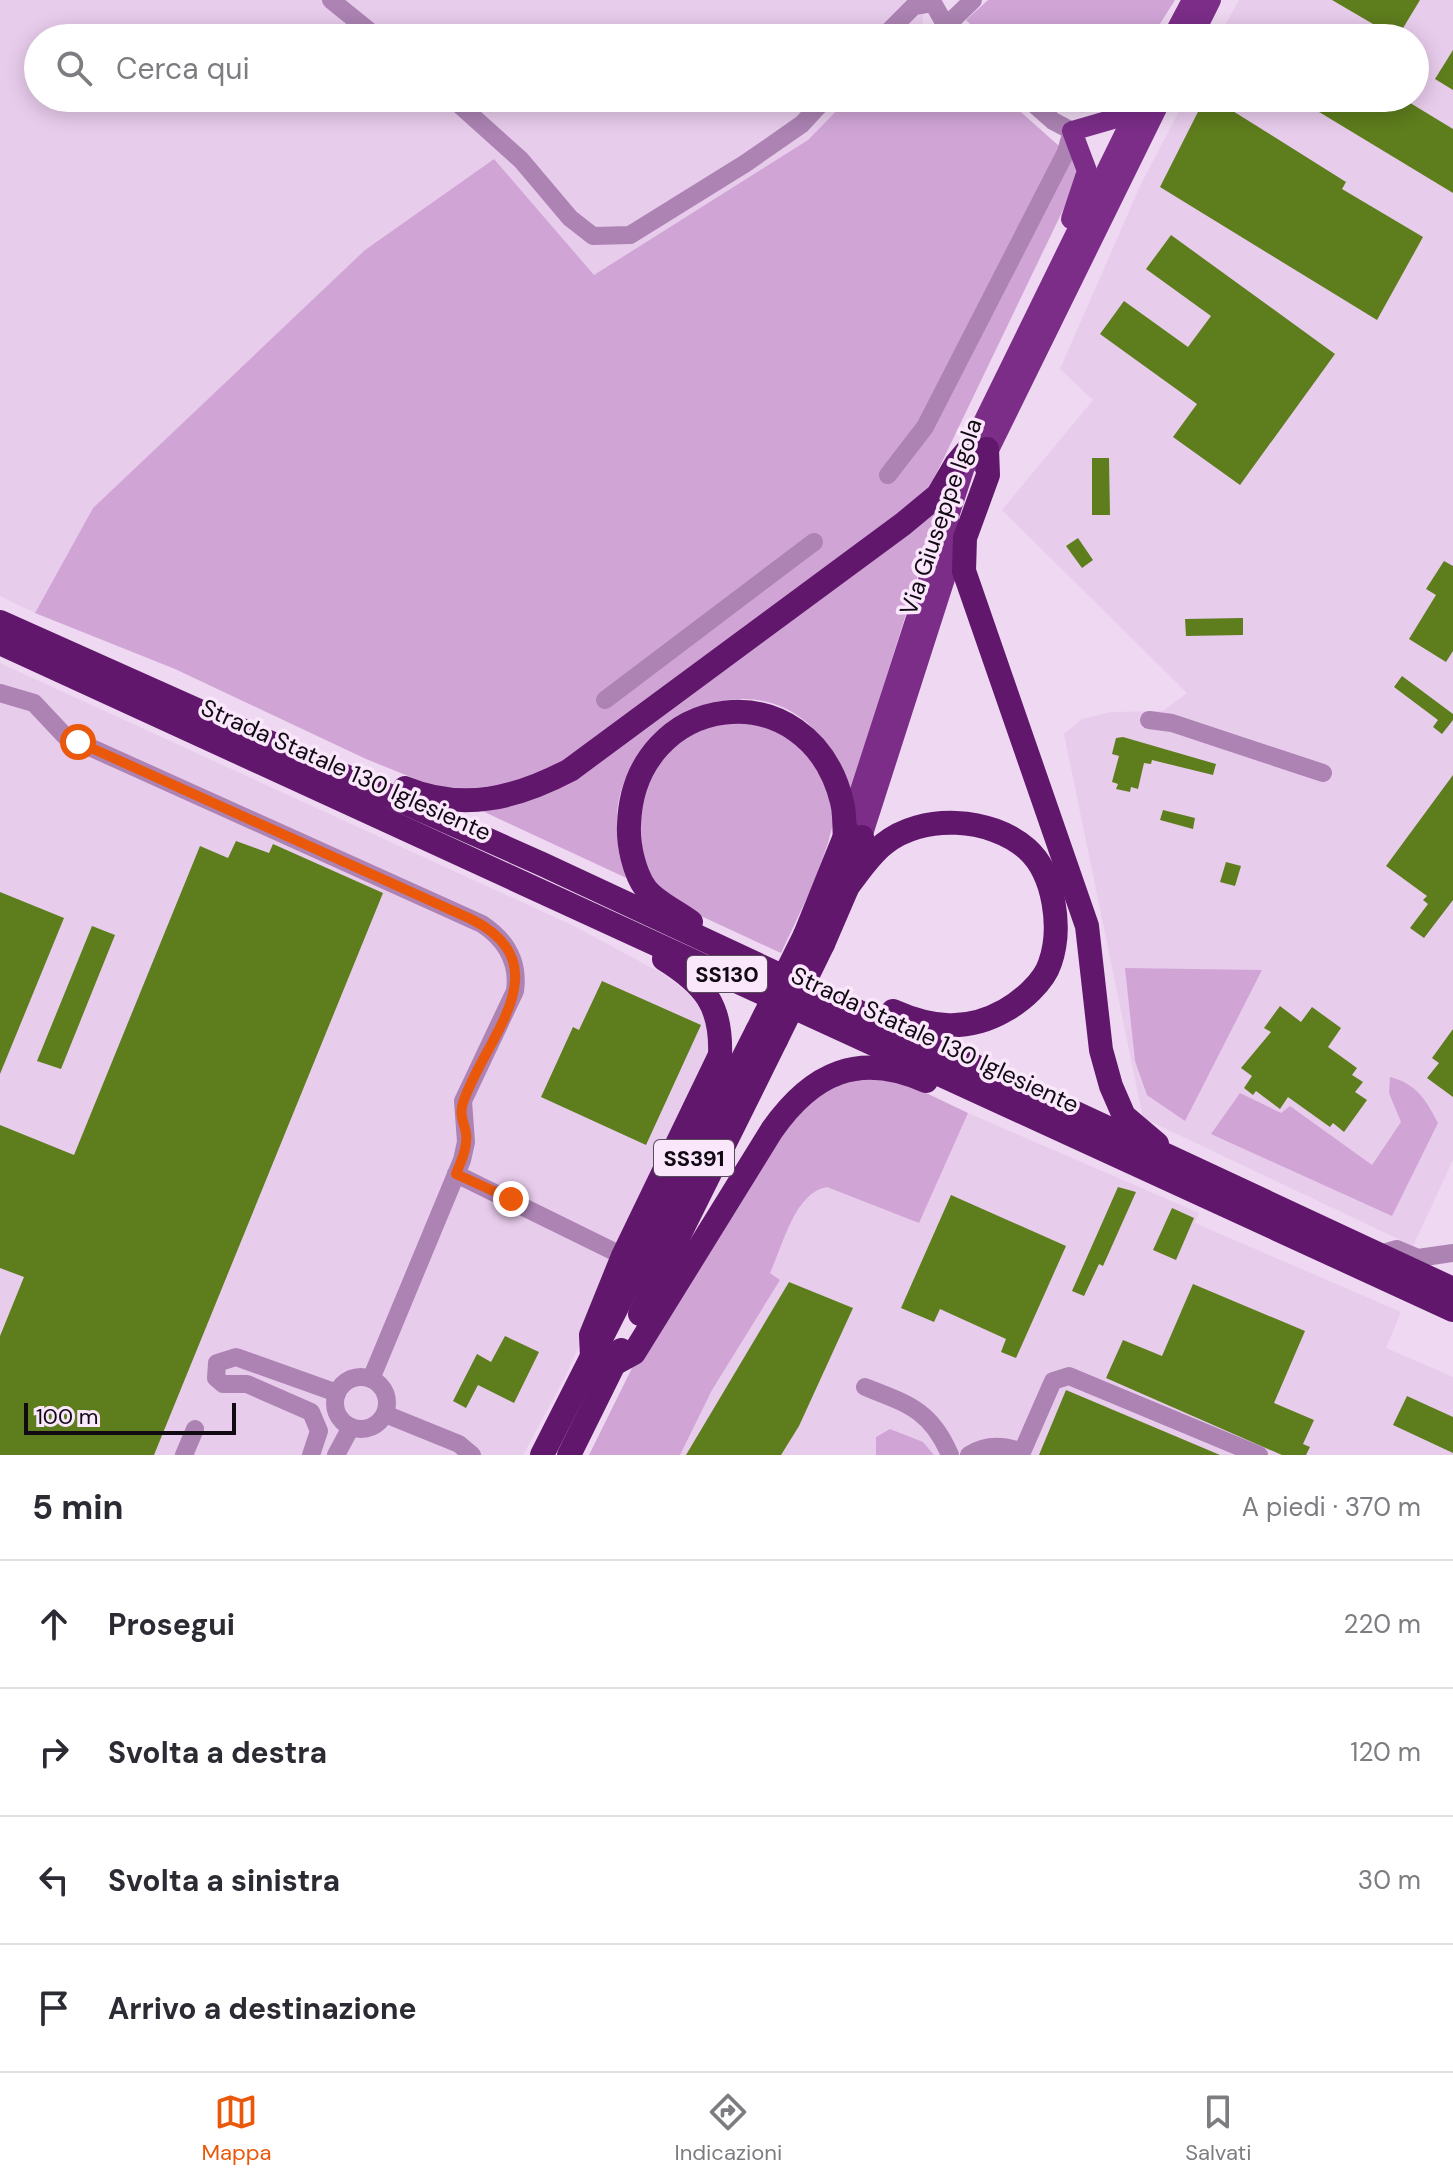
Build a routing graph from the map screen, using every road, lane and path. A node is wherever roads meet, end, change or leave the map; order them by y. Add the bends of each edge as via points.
1 (331, 0) edge
2 (973, 0) edge
3 (1192, 0) edge
4 (1211, 0) edge
5 (361, 24) edge
6 (896, 24) edge
7 (947, 24) edge
8 (958, 24) edge
9 (1179, 24) edge
10 (1199, 24) edge
11 (468, 112) edge
12 (813, 112) edge
13 (1043, 112) edge
14 (1120, 112) edge
15 (1135, 112) edge
16 (1155, 112) edge
17 (1072, 131) junction
18 (1075, 233) junction
19 (980, 447) junction
20 (888, 475) dead end
21 (814, 542) dead end
22 (0, 622) edge
23 (0, 643) edge
24 (0, 693) edge
25 (605, 700) dead end
26 (1149, 720) dead end
27 (298, 755) junction
28 (1323, 773) dead end
29 (851, 836) junction
30 (848, 886) junction
31 (617, 924) junction
32 (814, 940) junction
33 (731, 952) junction
34 (835, 999) junction
35 (1029, 1115) junction
36 (1183, 1166) junction
37 (456, 1174) junction
38 (1453, 1253) edge
39 (1380, 1254) junction
40 (623, 1256) junction
41 (1453, 1289) edge
42 (1453, 1310) edge
43 (603, 1361) junction
44 (371, 1379) junction
45 (865, 1387) dead end
46 (337, 1393) junction
47 (385, 1414) junction
48 (351, 1427) junction
49 (195, 1429) dead end
50 (548, 1444) edge
51 (572, 1453) edge
52 (184, 1455) edge
53 (311, 1455) edge
54 (336, 1455) edge
55 (472, 1455) edge
56 (531, 1455) edge
57 (950, 1455) edge
58 (969, 1455) edge
59 (1259, 1455) edge

1 - 5 street
2 - 8 street
3 - 9 main road
4 - 10 main road
6 - 7 street via 914,6 933,3
11 - 12 street via 593,236 630,235 746,163
13 - 17 street
14 - 17 main road via 1117,118
15 - 18 main road, Via Giuseppe Igola
16 - 19 main road, Via Giuseppe Igola
17 - 18 main road via 1087,171 1070,217
17 - 20 street via 925,427
18 - 19 main road, Via Giuseppe Igola
19 - 27 highway via 956,464 938,495 903,524 570,770 536,788 476,802 444,801 325,755
19 - 29 main road, Via Giuseppe Igola
19 - 36 highway via 988,475 965,538 964,571 1087,926 1101,1050 1111,1086 1124,1116
21 - 25 street
22 - 27 highway, Strada Statale 130 Iglesiente / SS130
23 - 31 highway, Strada Statale 130 Iglesiente / SS130
24 - 37 street via 34,703 65,736 471,919 498,936 514,963 515,991 463,1101 466,1142
26 - 28 street
27 - 33 highway, Strada Statale 130 Iglesiente / SS130
29 - 30 highway, SS391
29 - 32 highway, SS391
29 - 33 highway via 822,756 794,728 748,711 700,716 668,738 640,772 629,807 628,843 646,889
30 - 32 highway, SS391
30 - 34 highway via 893,839 928,824 963,823 986,827 1028,850 1049,884 1056,921 1050,965 1027,994 995,1016 937,1027 857,994
31 - 35 highway, Strada Statale 130 Iglesiente / SS130
31 - 40 highway via 701,985 721,1037 720,1055 698,1108
32 - 43 highway, SS391, bridge
33 - 34 highway, Strada Statale 130 Iglesiente / SS130
34 - 36 highway, Strada Statale 130 Iglesiente / SS130
35 - 42 highway, Strada Statale 130 Iglesiente / SS130
35 - 43 highway via 992,1111 905,1072 870,1067 838,1072 810,1085 772,1130 634,1353
36 - 39 highway, Strada Statale 130 Iglesiente / SS130
37 - 40 street
37 - 44 street
38 - 39 street via 1418,1258 1397,1249
39 - 41 highway, Strada Statale 130 Iglesiente / SS130
40 - 43 highway via 591,1335
43 - 50 highway, SS391
43 - 51 highway, SS391
44 - 46 street via 350,1379
44 - 47 street via 386,1394
45 - 57 street via 915,1407 932,1421
46 - 48 street via 338,1416
46 - 53 street via 236,1357 217,1363 216,1378 223,1384 247,1384 311,1412 319,1431
47 - 48 street via 368,1428
47 - 55 street via 459,1444
48 - 54 street
49 - 52 street
50 - 56 highway via 540,1441
58 - 59 street via 1004,1446 1022,1452 1053,1381 1069,1376

